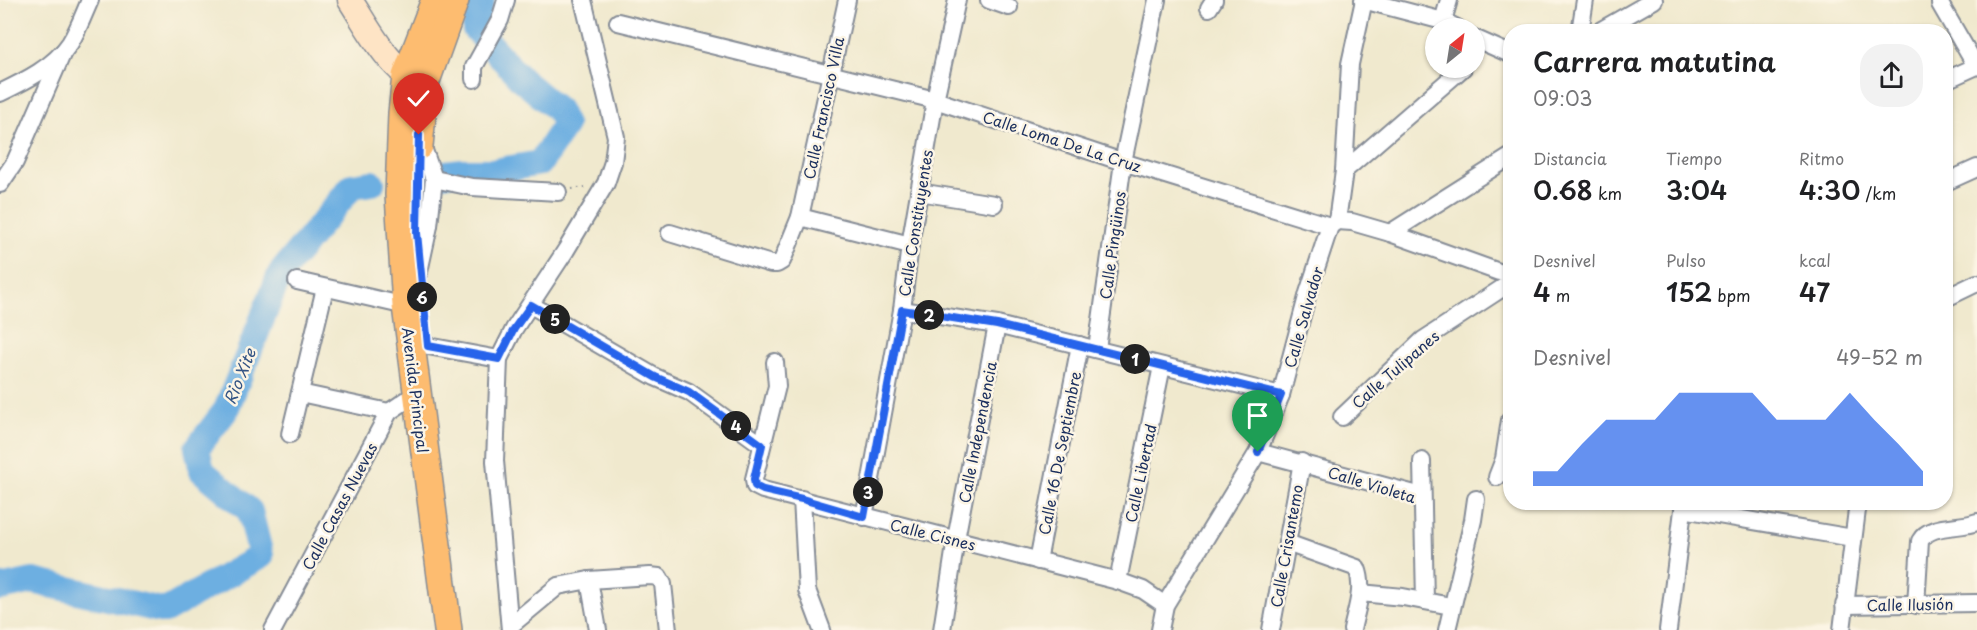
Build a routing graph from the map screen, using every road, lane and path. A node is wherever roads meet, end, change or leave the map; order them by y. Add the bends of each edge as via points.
1 (90, 0) edge
2 (350, 0) edge
3 (435, 0) edge
4 (455, 0) edge
5 (506, 0) edge
6 (583, 0) edge
7 (847, 0) edge
8 (957, 0) edge
9 (989, 0) edge
10 (1156, 0) edge
11 (1364, 0) edge
12 (1449, 0) edge
13 (1585, 0) edge
14 (1654, 0) edge
15 (1940, 0) edge
16 (1009, 7) dead end
17 (1426, 18) edge
18 (1450, 18) edge
19 (618, 22) dead end
20 (1581, 24) edge
21 (1613, 24) edge
22 (1952, 24) edge
23 (1953, 26) edge
24 (1485, 44) edge
25 (1503, 51) edge
26 (63, 52) junction
27 (1977, 66) edge
28 (830, 74) junction
29 (1953, 77) edge
30 (474, 78) dead end
31 (1451, 78) edge
32 (415, 80) junction
33 (0, 93) edge
34 (934, 100) junction
35 (419, 135) junction
36 (1503, 161) edge
37 (1123, 162) junction
38 (1977, 168) edge
39 (1344, 171) junction
40 (434, 179) junction
41 (1953, 179) edge
42 (606, 183) junction
43 (0, 184) edge
44 (558, 192) joint
45 (919, 192) junction
46 (994, 204) dead end
47 (800, 217) junction
48 (1334, 224) junction
49 (670, 232) dead end
50 (1390, 233) junction
51 (910, 245) junction
52 (419, 272) junction
53 (1503, 277) edge
54 (1503, 280) edge
55 (297, 281) dead end
56 (1977, 283) edge
57 (325, 288) junction
58 (1953, 295) edge
59 (531, 305) junction
60 (406, 306) junction
61 (902, 310) junction
62 (997, 325) junction
63 (1080, 345) junction
64 (428, 346) junction
65 (1097, 349) junction
66 (499, 359) junction
67 (776, 362) dead end
68 (1162, 366) junction
69 (300, 393) junction
70 (417, 393) junction
71 (1281, 395) junction
72 (389, 412) junction
73 (1342, 417) dead end
74 (290, 434) dead end
75 (762, 445) junction
76 (1258, 452) junction
77 (1422, 461) dead end
78 (1302, 462) junction
79 (1503, 462) edge
80 (1497, 477) dead end
81 (1422, 496) junction
82 (802, 499) junction
83 (1476, 500) dead end
84 (1683, 510) edge
85 (1705, 510) edge
86 (1857, 510) edge
87 (864, 517) junction
88 (1977, 522) edge
89 (1852, 538) junction
90 (957, 539) junction
91 (1287, 543) junction
92 (1038, 561) junction
93 (589, 580) junction
94 (1118, 581) junction
95 (1360, 593) junction
96 (1425, 601) junction
97 (1977, 603) edge
98 (1165, 604) junction
99 (1916, 604) junction
100 (1844, 605) junction
101 (1451, 606) junction
102 (510, 628) edge
103 (273, 630) edge
104 (448, 630) edge
105 (465, 630) edge
106 (598, 630) edge
107 (668, 630) edge
108 (822, 630) edge
109 (942, 630) edge
110 (1160, 630) edge
111 (1271, 630) edge
112 (1352, 630) edge
113 (1447, 630) edge
114 (1668, 630) edge
115 (1842, 630) edge

1 - 26 street
2 - 32 street via 379,44
3 - 32 main road
4 - 32 main road
5 - 30 street via 500,20 474,67
6 - 42 street via 616,137
7 - 28 street, Calle Francisco Villa
8 - 34 street, Calle Constituyentes
9 - 16 street
10 - 37 street, Calle Pingüinos
11 - 17 street
11 - 39 street, Calle Salvador via 1349,72
12 - 18 street
13 - 20 street
14 - 21 street
15 - 22 street
19 - 28 street, Calle Loma De La Cruz
23 - 27 street
24 - 25 street
26 - 33 street via 43,69
26 - 43 street via 15,162
27 - 29 street
28 - 34 street, Calle Loma De La Cruz
28 - 47 street, Calle Francisco Villa
31 - 39 street
32 - 35 main road, Avenida Principal
32 - 60 main road, Avenida Principal via 402,113 399,195
34 - 37 street, Calle Loma De La Cruz
34 - 45 street, Calle Constituyentes
35 - 40 street
35 - 52 main road, Avenida Principal
36 - 50 street
37 - 48 street, Calle Loma De La Cruz
37 - 65 street, Calle Pingüinos
38 - 41 street
39 - 48 street, Calle Salvador
40 - 44 street via 472,187
40 - 52 street
42 - 44 path
42 - 59 street
45 - 46 street
45 - 51 street, Calle Constituyentes
47 - 49 street, Calle Francisco Villa via 777,264
47 - 51 street
48 - 50 street, Calle Loma De La Cruz via 1352,222
48 - 71 street, Calle Salvador via 1308,294
50 - 53 street, Calle Loma De La Cruz
51 - 61 street, Calle Constituyentes
52 - 64 main road, Avenida Principal
54 - 73 street, Calle Tulipanes via 1423,340
55 - 57 street
56 - 58 street
57 - 60 street
57 - 69 street
59 - 66 street
59 - 75 street via 655,377 689,392
60 - 70 main road, Avenida Principal
61 - 62 street
61 - 87 street, Calle Constituyentes
62 - 63 street
62 - 90 street, Calle Independencia
63 - 65 street
63 - 92 street, Calle 16 De Septiembre
64 - 66 street
64 - 105 main road, Avenida Principal
65 - 68 street
66 - 102 street via 495,461
67 - 75 street via 777,386
68 - 71 street
68 - 94 street, Calle Libertad
69 - 72 street
69 - 74 street
70 - 72 street, Calle Casas Nuevas
70 - 104 main road, Avenida Principal
71 - 76 street, Calle Salvador
72 - 103 street, Calle Casas Nuevas
75 - 82 street, Calle Cisnes via 755,486
76 - 78 street, Calle Violeta
76 - 98 street, Calle Salvador
77 - 81 street
78 - 81 street, Calle Violeta
78 - 91 street, Calle Crisantemo
79 - 80 street
81 - 96 street, Calle Violeta
82 - 87 street, Calle Cisnes
82 - 108 street via 807,590
83 - 101 street
84 - 114 street
85 - 89 street
86 - 89 street
87 - 90 street, Calle Cisnes
88 - 99 street via 1924,533 1920,541
89 - 100 street
90 - 92 street, Calle Cisnes
90 - 109 street, Calle Independencia
91 - 95 street via 1358,568
91 - 111 street, Calle Crisantemo
92 - 94 street, Calle Cisnes
93 - 102 street via 558,586
93 - 106 street
93 - 107 street via 658,577 663,584
94 - 98 street, Calle Cisnes
95 - 96 street
95 - 112 street
96 - 101 street
97 - 99 street, Calle Ilusión
98 - 110 street, Calle Salvador
99 - 100 street, Calle Ilusión
100 - 115 street
101 - 113 street

